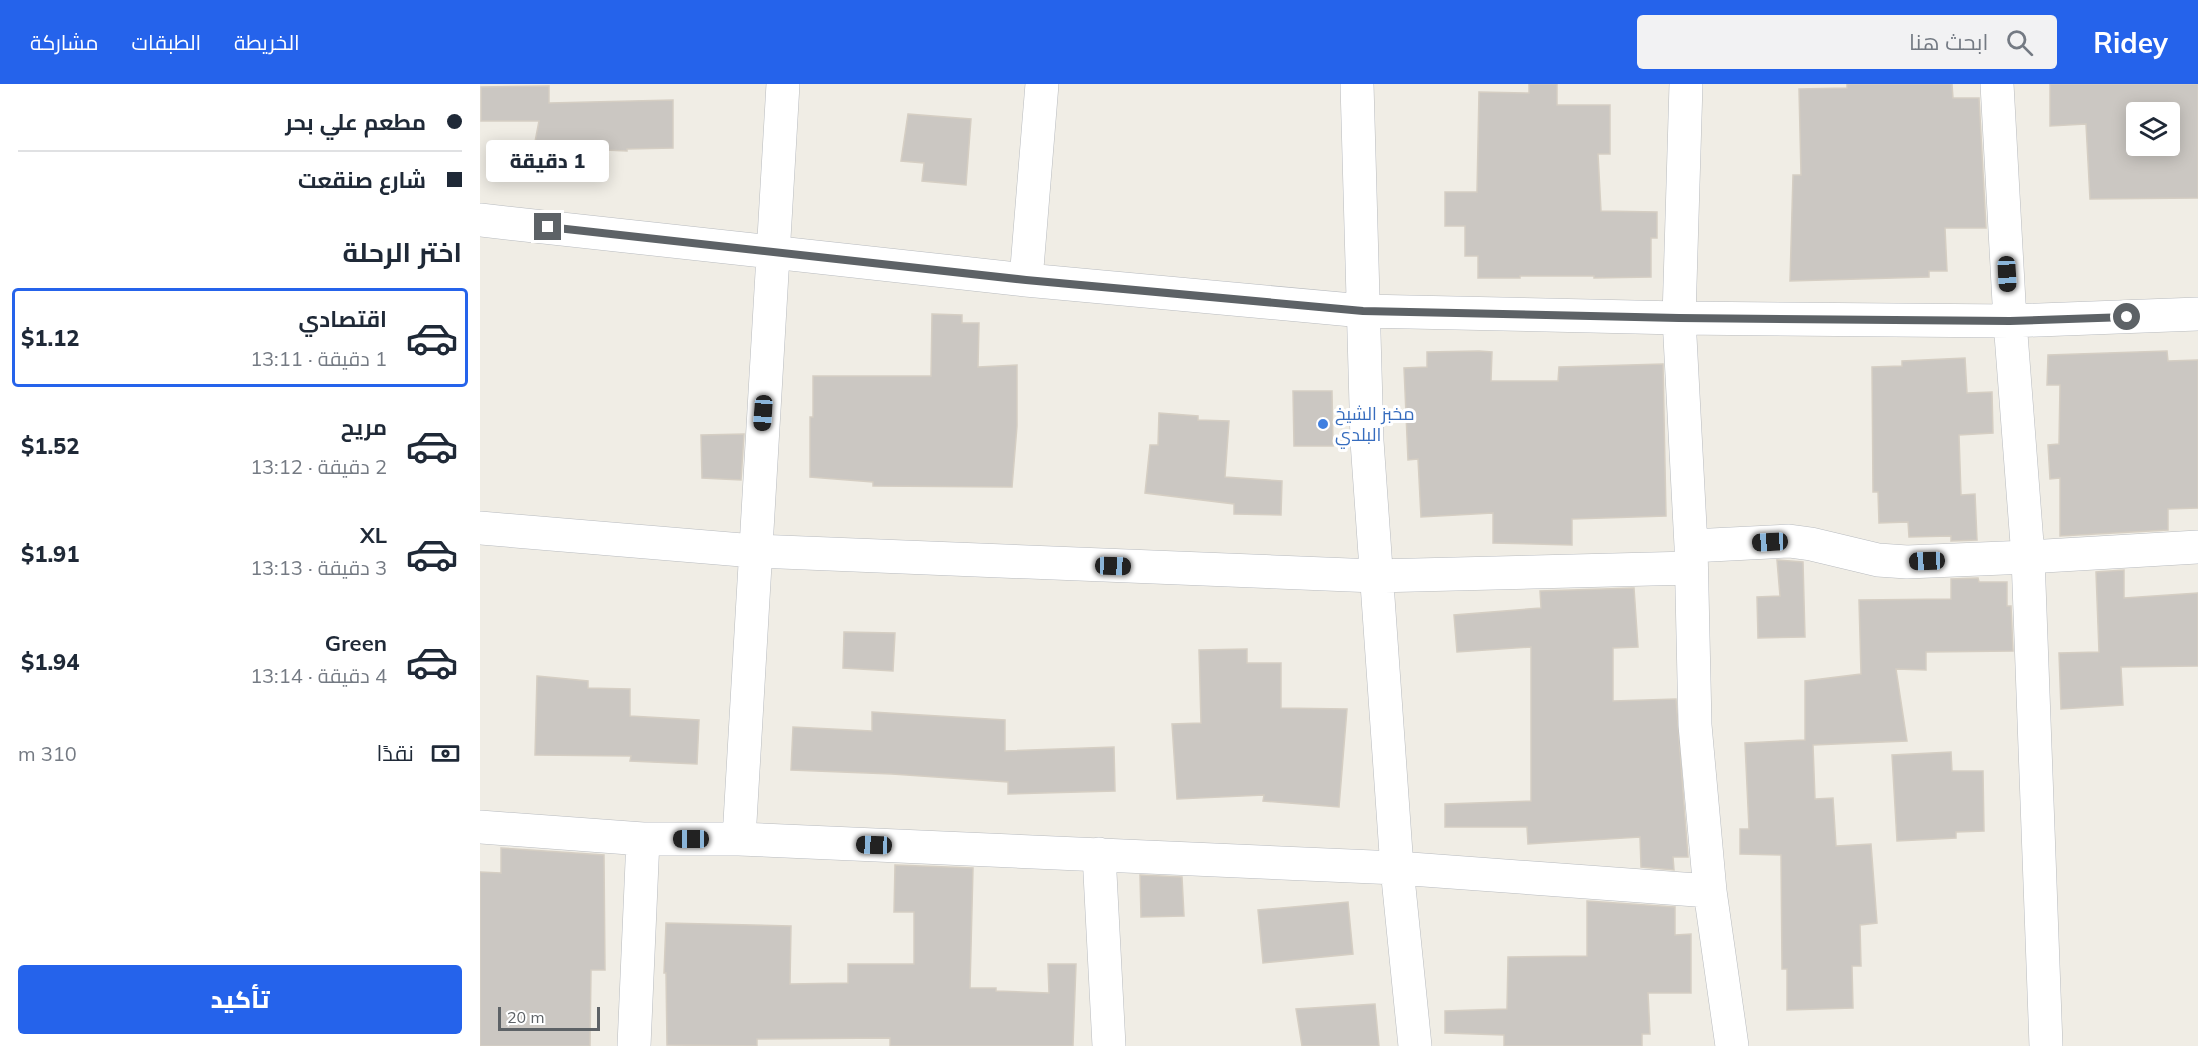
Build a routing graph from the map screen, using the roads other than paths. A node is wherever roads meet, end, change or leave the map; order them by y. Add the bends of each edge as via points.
1 (783, 84) edge
2 (1042, 84) edge
3 (1357, 84) edge
4 (1686, 84) edge
5 (1997, 84) edge
6 (480, 220) edge
7 (773, 251) junction
8 (1026, 280) junction
9 (1363, 311) junction
10 (2198, 314) edge
11 (1679, 318) junction
12 (2010, 321) junction
13 (480, 528) edge
14 (2198, 548) edge
15 (754, 551) junction
16 (1691, 557) junction
17 (2028, 557) junction
18 (1375, 576) junction
19 (480, 827) edge
20 (643, 839) junction
21 (739, 839) junction
22 (1099, 854) junction
23 (1397, 868) junction
24 (1710, 891) junction
25 (633, 1046) edge
26 (1109, 1046) edge
27 (1415, 1046) edge
28 (1732, 1046) edge
29 (2046, 1046) edge

1 - 7 street
2 - 8 street
3 - 9 street
4 - 11 street
5 - 12 street
6 - 7 street
7 - 8 street
7 - 15 street
8 - 9 street
9 - 11 street
9 - 18 street
10 - 12 street
11 - 12 street
11 - 16 street
12 - 17 street
13 - 15 street
14 - 17 street
15 - 18 street
15 - 21 street
16 - 17 street via 1789,541 1878,560 1907,562
16 - 18 street
16 - 24 street via 1695,725
17 - 29 street
18 - 23 street
19 - 20 street
20 - 21 street
20 - 25 street
21 - 22 street
22 - 23 street
22 - 26 street
23 - 24 street
23 - 27 street
24 - 28 street

